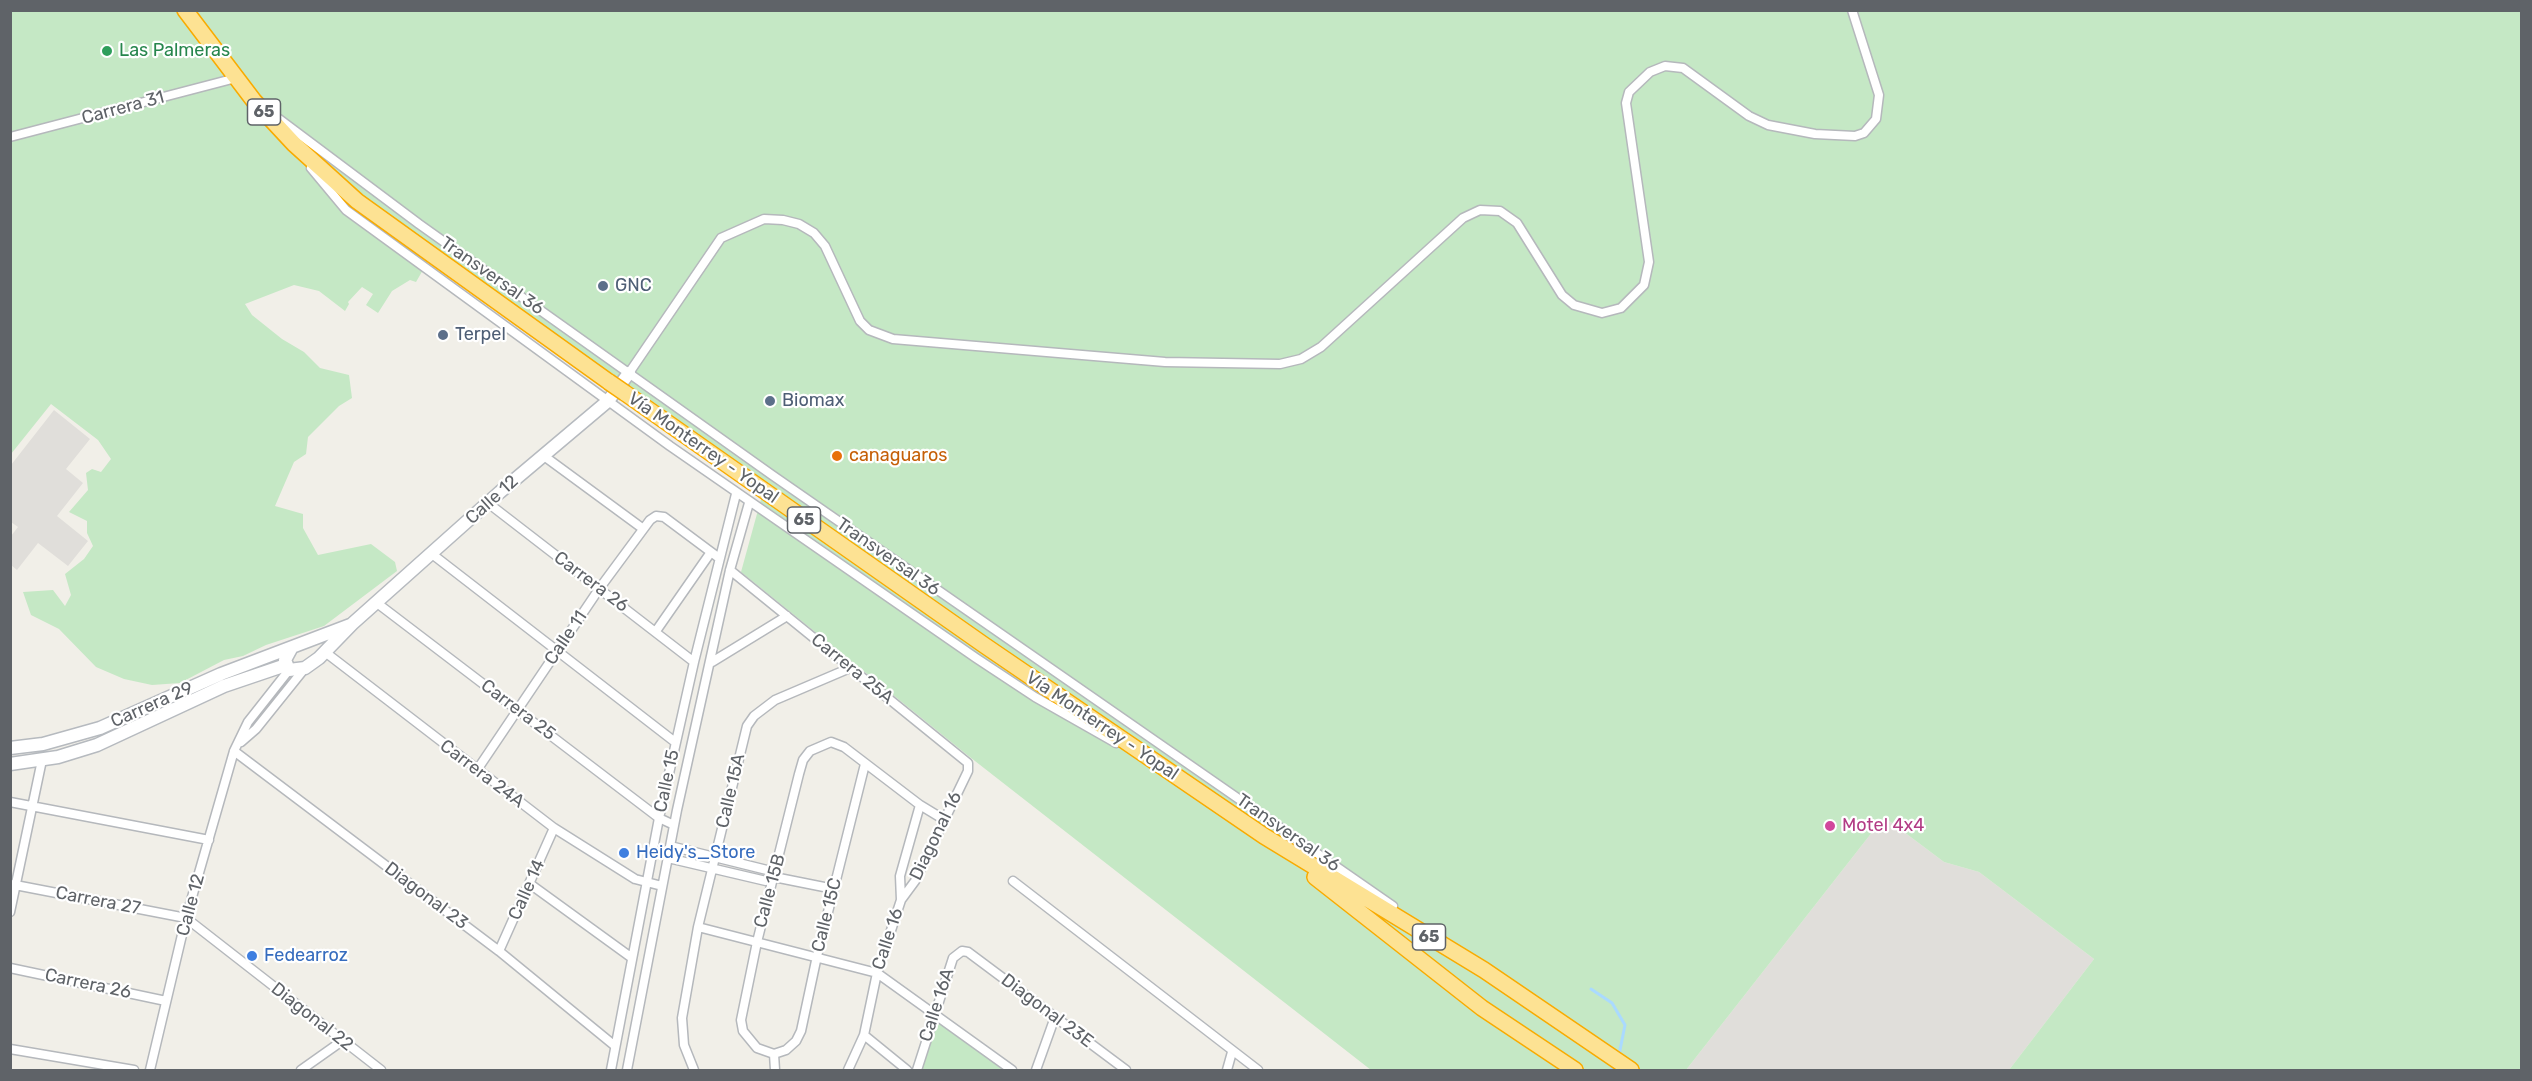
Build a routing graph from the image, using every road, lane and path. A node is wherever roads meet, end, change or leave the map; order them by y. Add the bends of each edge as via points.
1 (186, 10) edge
2 (1852, 10) edge
3 (240, 83) junction
4 (277, 126) junction
5 (10, 137) edge
6 (629, 373) junction
7 (608, 401) junction
8 (544, 456) junction
9 (736, 494) junction
10 (749, 502) junction
11 (488, 503) junction
12 (642, 528) junction
13 (711, 552) junction
14 (432, 554) junction
15 (719, 558) junction
16 (730, 570) junction
17 (599, 589) junction
18 (377, 603) junction
19 (787, 616) junction
20 (352, 624) junction
21 (656, 632) junction
22 (291, 649) junction
23 (558, 650) junction
24 (325, 652) junction
25 (694, 662) junction
26 (712, 662) junction
27 (288, 668) junction
28 (305, 668) junction
29 (850, 668) junction
30 (689, 682) junction
31 (705, 689) junction
32 (518, 710) junction
33 (240, 742) junction
34 (675, 742) junction
35 (10, 748) edge
36 (234, 751) junction
37 (42, 760) junction
38 (10, 764) edge
39 (865, 764) junction
40 (477, 770) junction
41 (969, 771) joint
42 (1184, 782) junction
43 (10, 802) edge
44 (920, 805) junction
45 (33, 806) junction
46 (659, 818) junction
47 (943, 819) junction
48 (674, 825) junction
49 (554, 828) junction
50 (1264, 836) junction
51 (209, 840) junction
52 (670, 846) junction
53 (668, 858) junction
54 (715, 858) junction
55 (713, 869) junction
56 (774, 876) junction
57 (1013, 881) dead end
58 (13, 884) edge
59 (530, 884) junction
60 (647, 884) junction
61 (662, 886) junction
62 (834, 889) junction
63 (901, 900) junction
64 (10, 912) edge
65 (186, 918) junction
66 (698, 927) junction
67 (757, 942) junction
68 (499, 951) junction
69 (968, 952) joint
70 (817, 956) junction
71 (632, 958) junction
72 (10, 968) edge
73 (1484, 970) junction
74 (877, 972) junction
75 (166, 1001) junction
76 (935, 1013) junction
77 (1055, 1017) junction
78 (864, 1035) junction
79 (342, 1041) junction
80 (615, 1046) junction
81 (10, 1049) edge
82 (1232, 1052) junction
83 (774, 1054) junction
84 (1573, 1069) edge
85 (134, 1071) edge
86 (150, 1071) edge
87 (301, 1071) edge
88 (381, 1071) edge
89 (611, 1071) edge
90 (627, 1071) edge
91 (694, 1071) edge
92 (775, 1071) edge
93 (848, 1071) edge
94 (907, 1071) edge
95 (916, 1071) edge
96 (1012, 1071) edge
97 (1036, 1071) edge
98 (1126, 1071) edge
99 (1227, 1071) edge
100 (1258, 1071) edge
101 (1631, 1071) edge

1 - 3 highway, Vía Monterrey - Yopal / 65
2 - 6 street via 1879,95 1876,119 1864,133 1815,134 1768,125 1749,116 1683,68 1665,66 1650,72 1629,92 1626,103 1649,262 1644,285 1621,308 1602,314 1574,305 1562,295 1517,223 1500,212 1480,210 1463,218 1322,347 1301,359 1280,364 1165,362 893,339 869,330 860,321 825,246 814,233 791,222 764,219 721,238
3 - 4 highway, Vía Monterrey - Yopal / 65
3 - 5 street, Carrera 31
3 - 6 street, Transversal 36 / 65 via 299,136
4 - 7 street, Transversal 36 / 65 via 346,210
4 - 42 highway, Vía Monterrey - Yopal / 65, bridge via 357,201 974,639
6 - 7 main road, Calle 12
6 - 73 street, Transversal 36 / 65
7 - 8 main road, Calle 12
7 - 9 street, Transversal 36 / 65
8 - 11 main road, Calle 12
8 - 12 street
9 - 10 street, Transversal 36 / 65
9 - 15 street, Calle 15
10 - 16 street, Calle 15
10 - 42 street, Transversal 36 / 65 via 1035,697
11 - 14 main road, Calle 12
11 - 17 street, Carrera 26
12 - 13 street, Calle 11 via 656,516 663,517
12 - 17 street, Calle 11
13 - 15 street
13 - 21 street
14 - 18 main road, Calle 12
14 - 23 street
15 - 25 street, Calle 15
16 - 19 street, Carrera 25A
16 - 26 street, Calle 15
17 - 21 street, Carrera 26
17 - 23 street, Calle 11
18 - 20 main road, Calle 12
18 - 32 street, Carrera 25
19 - 26 street
19 - 29 street, Carrera 25A
20 - 22 main road, Carrera 29
20 - 24 main road
21 - 25 street, Carrera 26
22 - 27 main road via 287,655
22 - 35 main road, Carrera 29 via 221,674 100,728 43,744
23 - 32 street, Calle 11
23 - 34 street
24 - 28 main road
24 - 40 street, Carrera 24A
25 - 30 street, Calle 15
26 - 31 street, Calle 15
27 - 28 main road, Carrera 29
27 - 33 street, Calle 12 via 248,722
27 - 37 main road, Carrera 29 via 224,686 97,745
28 - 33 street, Calle 12 via 256,729
29 - 41 street, Carrera 25A via 964,757
29 - 54 street, Calle 15A via 795,689 754,716 743,740
30 - 31 street
30 - 34 street, Calle 15
31 - 48 street, Calle 15
32 - 40 street, Calle 11
32 - 46 street, Carrera 25
33 - 36 street, Calle 12
34 - 46 street, Calle 15
36 - 51 street, Calle 12
36 - 68 street, Diagonal 23
37 - 38 main road, Carrera 29
37 - 45 street
39 - 44 street
39 - 56 street, Calle 15B via 831,742 819,745 803,760
39 - 62 street, Calle 15C
40 - 49 street, Carrera 24A
41 - 47 street, Diagonal 16
42 - 50 highway, Vía Monterrey - Yopal / 65
43 - 45 street
44 - 47 street
44 - 63 street, Calle 16 via 900,876
45 - 51 street
45 - 58 street
46 - 48 street, Carrera 25
46 - 60 street, Calle 15
47 - 63 street, Diagonal 16 via 912,888
48 - 52 street, Calle 15
49 - 59 street, Calle 14
49 - 60 street, Carrera 24A
50 - 73 highway, Vía Monterrey - Yopal / 65
50 - 84 highway, Vía Monterrey - Yopal / 65 via 1482,1008
51 - 65 street, Calle 12
52 - 53 street, Calle 15
52 - 54 street
53 - 55 street
53 - 61 street, Calle 15
54 - 55 street, Calle 15A
54 - 56 street via 767,870
55 - 56 street via 766,881
55 - 66 street, Calle 15A
56 - 62 street
56 - 67 street, Calle 15B
57 - 82 street
58 - 64 street
58 - 65 street, Carrera 27
59 - 68 street, Calle 14
59 - 71 street
60 - 61 street
60 - 71 street, Calle 15
61 - 90 street, Calle 15
62 - 70 street, Calle 15C
63 - 74 street, Calle 16
65 - 75 street, Calle 12
65 - 79 street, Diagonal 22
66 - 67 street
66 - 91 street, Calle 15A via 682,1018 684,1045
67 - 70 street
67 - 83 street, Calle 15B via 741,1020 743,1031 757,1048
68 - 80 street, Diagonal 23
69 - 76 street, Calle 16A via 952,957
69 - 77 street, Diagonal 23E
70 - 74 street
70 - 83 street, Calle 15C via 801,1031 786,1050
71 - 80 street, Calle 15
72 - 75 street, Carrera 26
73 - 101 highway, Vía Monterrey - Yopal / 65
74 - 76 street
74 - 78 street, Calle 16
75 - 86 street, Calle 12
76 - 95 street, Calle 16A
76 - 96 street
77 - 97 street
77 - 98 street, Diagonal 23E
78 - 93 street, Calle 16
78 - 94 street
79 - 87 street
79 - 88 street, Diagonal 22
80 - 89 street, Calle 15
81 - 85 street
82 - 99 street
82 - 100 street
83 - 92 street

